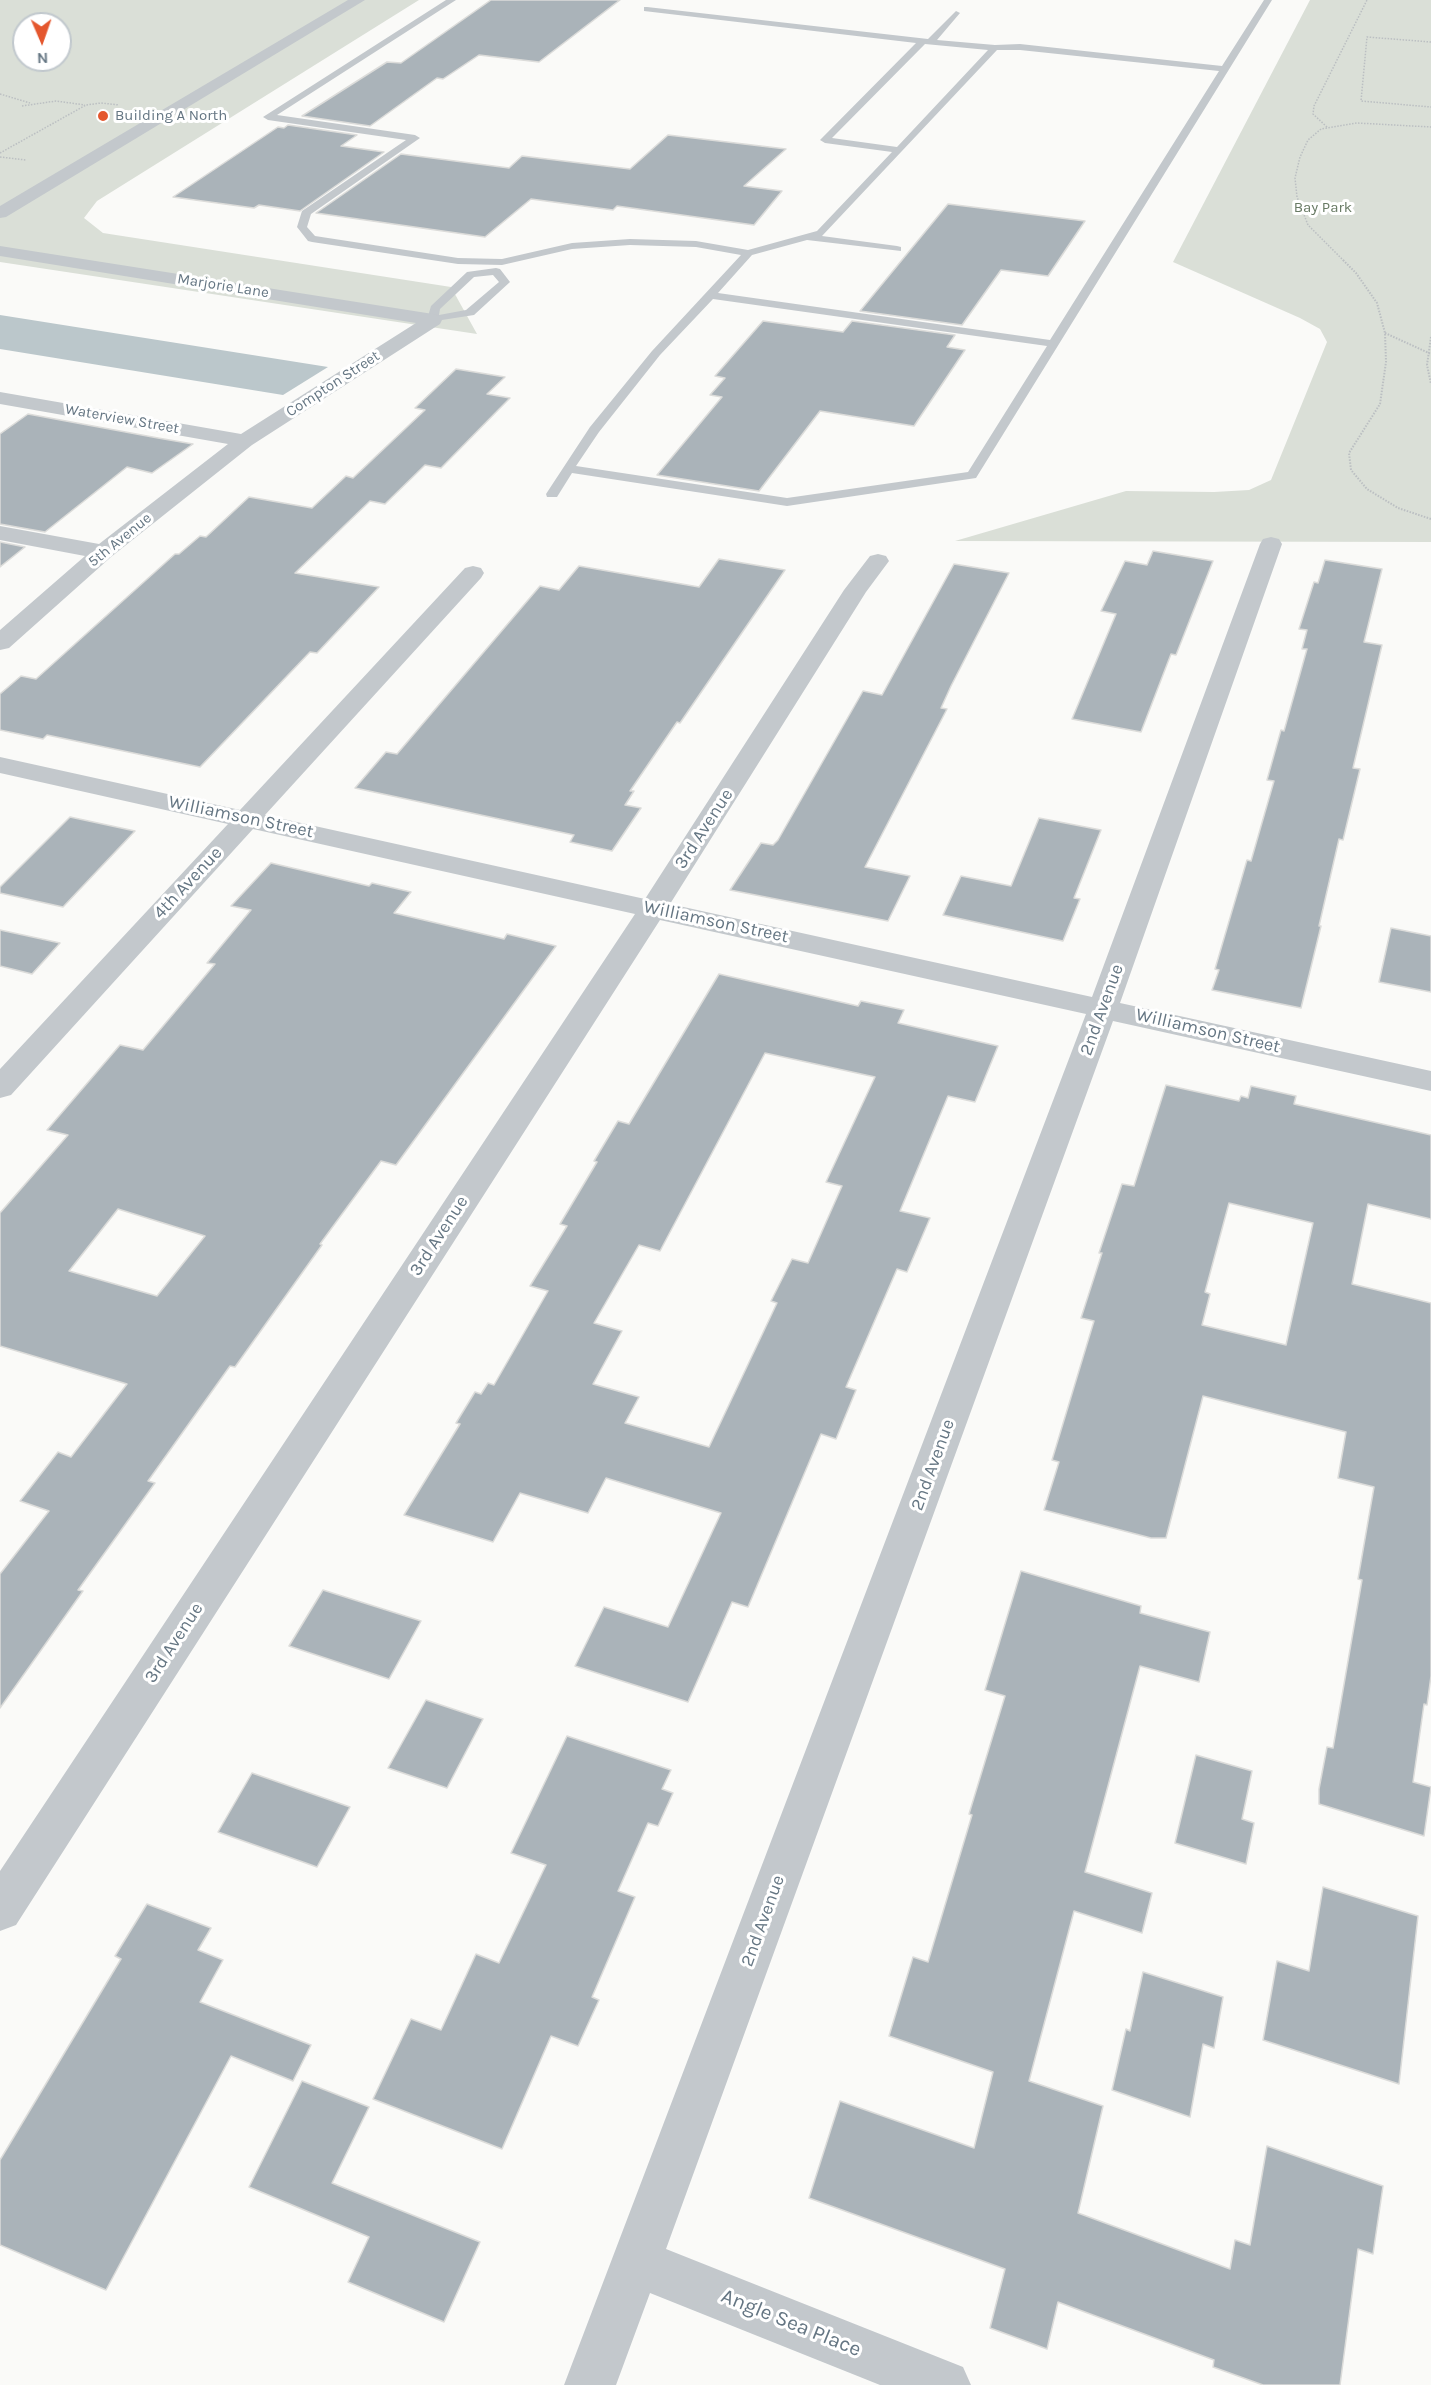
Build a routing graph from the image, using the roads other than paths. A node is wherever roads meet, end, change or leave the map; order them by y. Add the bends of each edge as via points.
1 (358, 0) edge
2 (452, 0) edge
3 (659, 0) edge
4 (1268, 0) edge
5 (956, 13) dead end
6 (927, 41) junction
7 (995, 48) junction
8 (1224, 69) junction
9 (899, 150) junction
10 (0, 213) edge
11 (807, 237) junction
12 (897, 249) dead end
13 (0, 252) edge
14 (748, 253) junction
15 (499, 267) junction
16 (710, 295) junction
17 (427, 323) junction
18 (1055, 344) junction
19 (0, 398) edge
20 (245, 441) junction
21 (568, 469) junction
22 (552, 494) dead end
23 (0, 533) edge
24 (1271, 544) dead end
25 (103, 552) junction
26 (878, 561) dead end
27 (473, 573) dead end
28 (0, 643) edge
29 (0, 765) edge
30 (248, 819) junction
31 (653, 909) junction
32 (1103, 1008) junction
33 (1431, 1081) edge
34 (0, 1088) edge
35 (0, 1910) edge
36 (636, 2262) junction
37 (590, 2385) edge
38 (945, 2385) edge

1 - 10 street
2 - 15 lane via 268,117 415,138 306,213 302,227 312,239
3 - 6 lane via 647,9
4 - 8 lane
5 - 6 lane
6 - 7 lane
6 - 9 lane via 825,141
7 - 8 lane via 1020,47
7 - 9 lane
8 - 18 lane
9 - 11 lane via 821,233
11 - 12 lane
11 - 14 lane
13 - 17 street, Marjorie Lane
14 - 15 lane via 696,244 630,242 572,246
14 - 16 lane
15 - 17 lane via 471,274 435,309
15 - 17 lane via 505,282 470,313
16 - 18 lane
16 - 21 lane via 656,353
17 - 20 street, Compton Street
18 - 21 lane via 972,474 787,502
19 - 20 street, Waterview Street
20 - 25 street, 5th Avenue
21 - 22 lane
23 - 25 street
24 - 32 street, 2nd Avenue
25 - 28 street, 5th Avenue
26 - 31 street, 3rd Avenue
27 - 30 street, 4th Avenue
29 - 30 street, Williamson Street
30 - 31 street, Williamson Street
30 - 34 street, 4th Avenue
31 - 32 street, Williamson Street
31 - 35 street, 3rd Avenue
32 - 33 street, Williamson Street
32 - 36 street, 2nd Avenue
36 - 37 street, 2nd Avenue
36 - 38 street, Angle Sea Place

